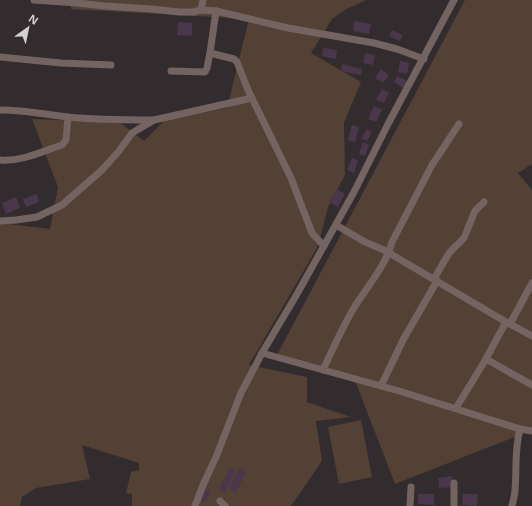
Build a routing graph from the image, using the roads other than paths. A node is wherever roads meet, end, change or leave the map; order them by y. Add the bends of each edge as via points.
1 (34, 0) edge
2 (203, 0) edge
3 (454, 0) edge
4 (72, 1) edge
5 (201, 10) junction
6 (216, 11) junction
7 (210, 53) junction
8 (0, 57) edge
9 (424, 59) junction
10 (111, 65) dead end
11 (171, 71) dead end
12 (252, 98) junction
13 (0, 110) edge
14 (68, 117) junction
15 (154, 120) junction
16 (459, 124) dead end
17 (0, 160) edge
18 (484, 202) dead end
19 (0, 220) edge
20 (336, 224) junction
21 (324, 246) junction
22 (389, 253) junction
23 (435, 280) junction
24 (532, 283) edge
25 (508, 323) junction
26 (532, 336) edge
27 (262, 353) junction
28 (486, 359) junction
29 (323, 370) junction
30 (532, 385) edge
31 (381, 386) junction
32 (456, 408) junction
33 (520, 429) junction
34 (532, 430) edge
35 (454, 483) dead end
36 (411, 487) dead end
37 (195, 506) edge
38 (410, 506) edge
39 (454, 506) edge
40 (512, 506) edge

1 - 4 street
2 - 5 street
3 - 9 street
4 - 5 street via 179,12
5 - 6 street
6 - 7 street
6 - 9 street via 288,28 374,43
7 - 11 street via 205,72
7 - 12 street via 237,62
8 - 10 street
9 - 20 street
12 - 15 street
12 - 21 street via 281,156 312,234
13 - 14 street
14 - 15 street
14 - 17 street via 66,140 62,145 21,158
15 - 19 street via 132,133 102,170 62,205 37,217
16 - 22 street via 432,165 392,242
18 - 23 street via 475,211 464,238 449,253
20 - 21 street
20 - 22 street
21 - 27 street
22 - 23 street
22 - 29 street via 354,308
23 - 25 street
23 - 31 street
24 - 25 street
25 - 26 street
25 - 28 street
27 - 29 street
27 - 37 street via 241,393
28 - 30 street
28 - 32 street
29 - 31 street
31 - 32 street
32 - 33 street
33 - 34 street
33 - 40 street
35 - 39 street
36 - 38 street

